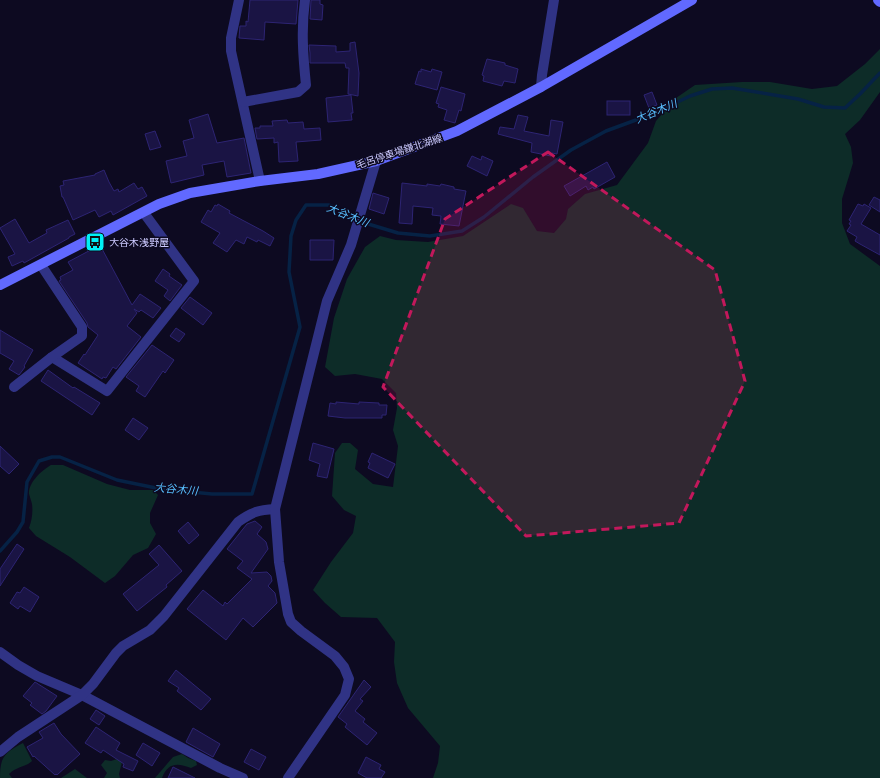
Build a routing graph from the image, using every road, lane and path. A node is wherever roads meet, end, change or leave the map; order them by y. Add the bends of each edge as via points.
1 (239, 0) edge
2 (305, 0) edge
3 (554, 0) edge
4 (692, 0) edge
5 (541, 86) junction
6 (243, 102) junction
7 (376, 160) junction
8 (260, 181) junction
9 (144, 212) junction
10 (41, 265) junction
11 (0, 285) edge
12 (52, 357) junction
13 (14, 388) dead end
14 (275, 509) junction
15 (0, 652) edge
16 (82, 695) junction
17 (0, 752) edge
18 (243, 778) edge
19 (288, 778) edge

1 - 6 street via 231,38 231,51
2 - 6 street via 302,29 306,85 298,92
3 - 5 street
4 - 5 main road, 毛呂停車場鎌北湖線
5 - 7 main road, 毛呂停車場鎌北湖線 via 457,131
6 - 8 street
7 - 8 main road, 毛呂停車場鎌北湖線 via 318,174
7 - 14 street via 351,245 327,301
8 - 9 main road, 毛呂停車場鎌北湖線 via 190,193
9 - 10 main road, 毛呂停車場鎌北湖線
9 - 12 street via 194,281 107,391
10 - 11 main road, 毛呂停車場鎌北湖線
10 - 12 street via 82,327 82,336
12 - 13 street
14 - 16 street via 249,513 238,522 164,616 150,630 123,646
14 - 19 street via 279,562 288,614 301,631 335,656 349,679 345,695
15 - 16 street via 37,676
16 - 17 street
16 - 18 street

